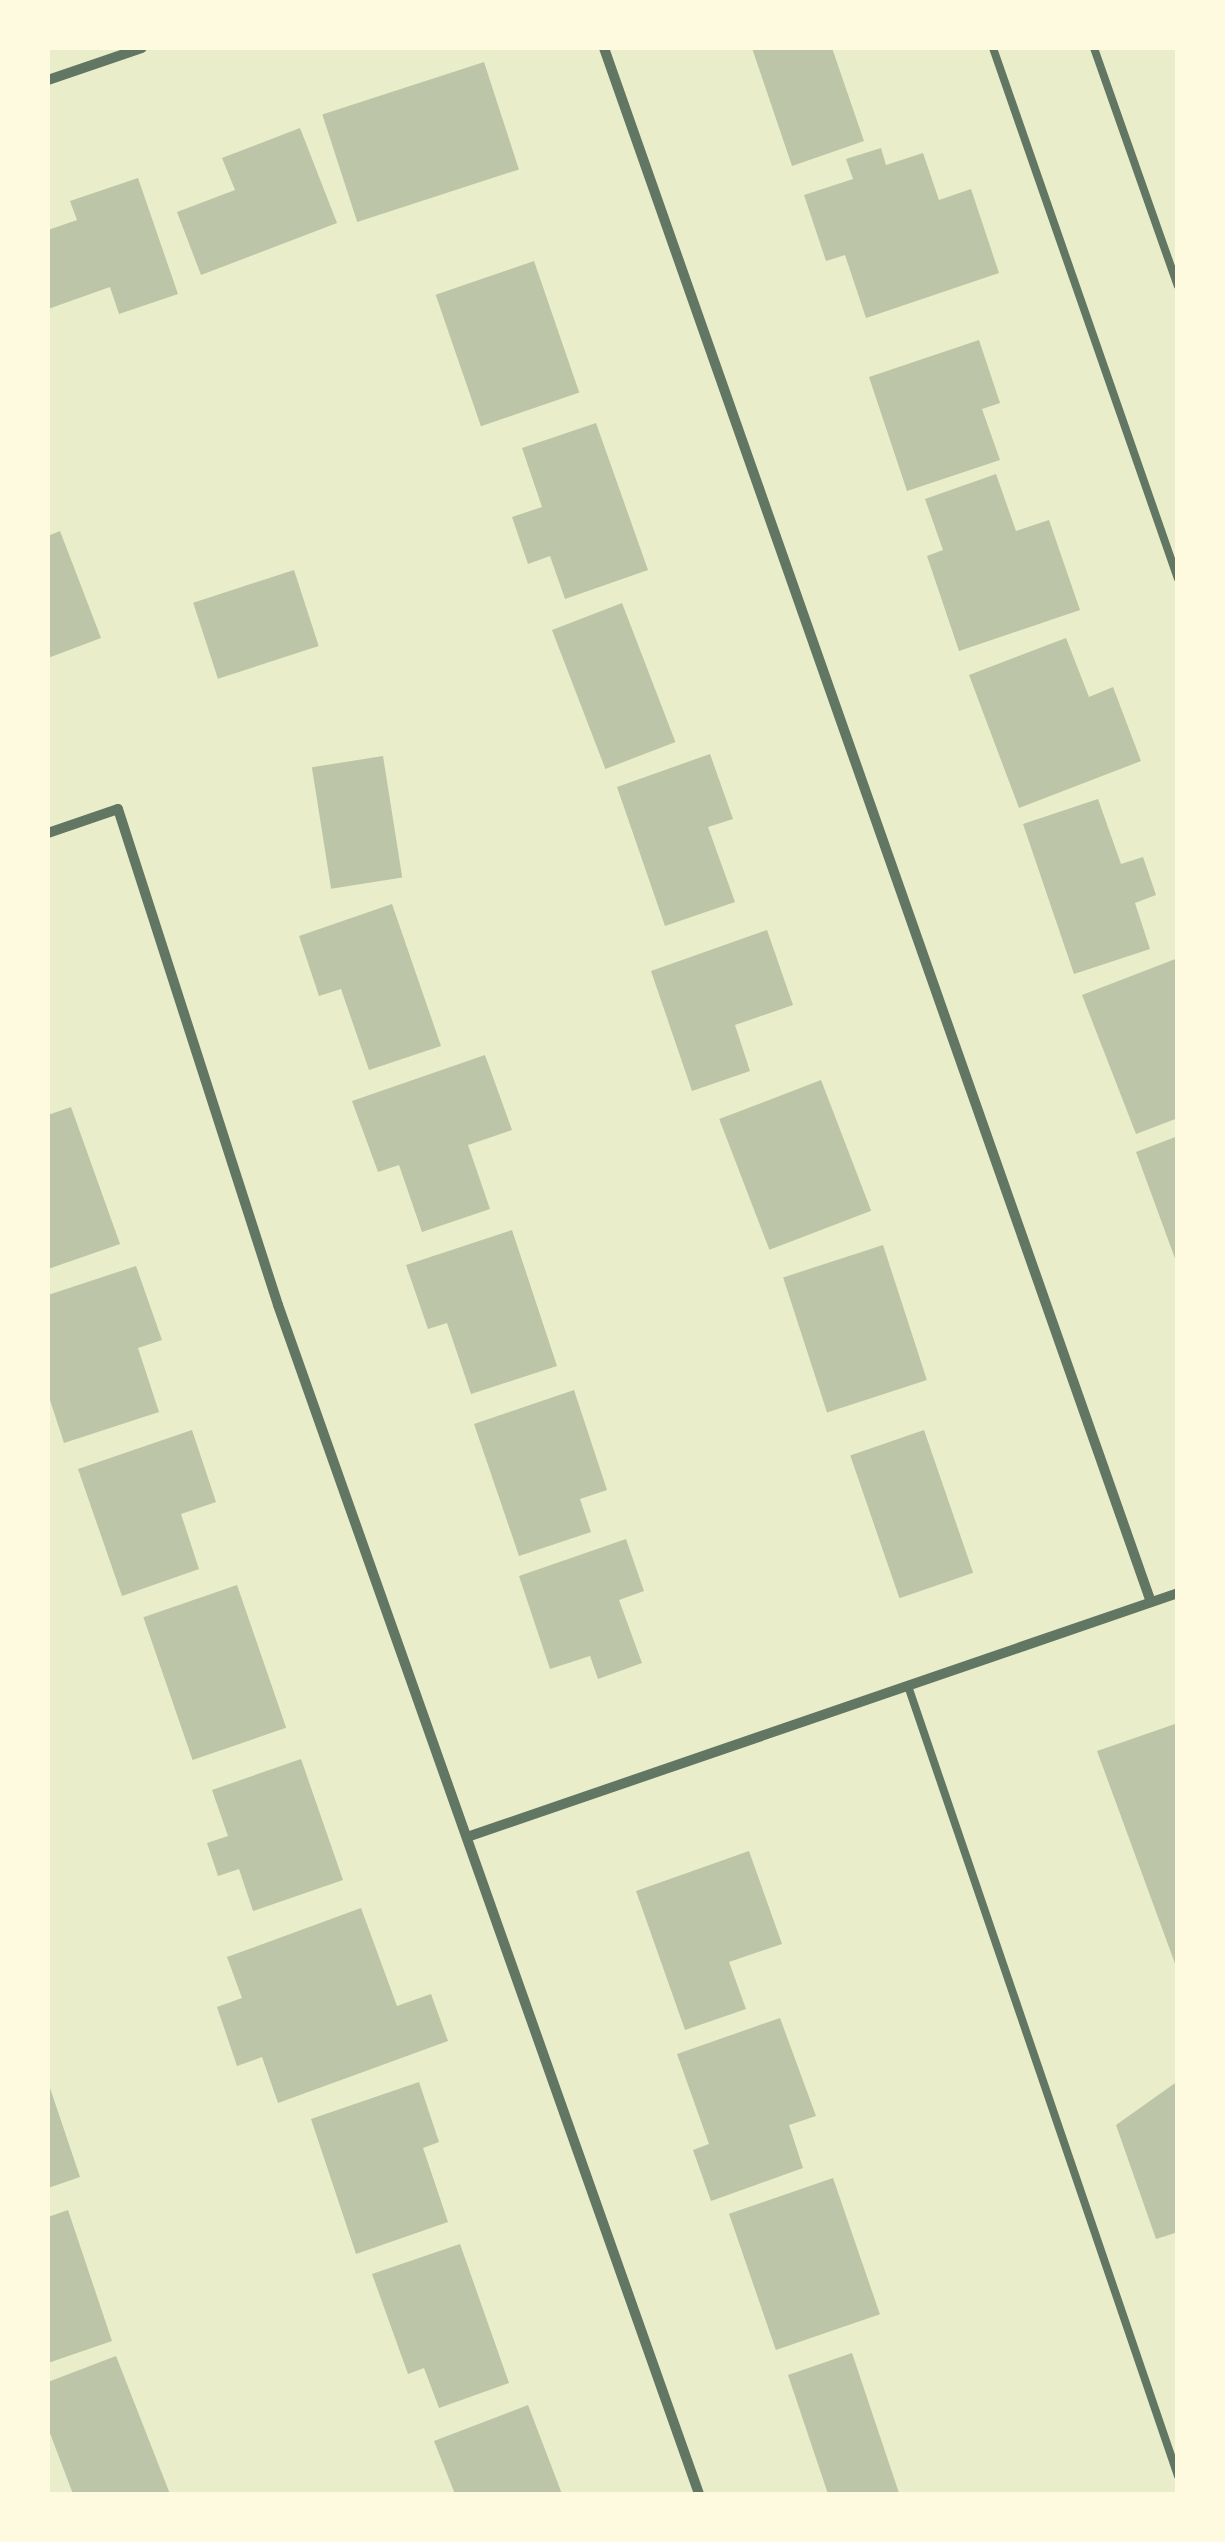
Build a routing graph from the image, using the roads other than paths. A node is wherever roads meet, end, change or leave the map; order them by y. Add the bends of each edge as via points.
1 (142, 48) edge
2 (604, 48) edge
3 (993, 48) edge
4 (1094, 48) edge
5 (48, 80) edge
6 (1178, 286) edge
7 (1178, 579) edge
8 (48, 833) edge
9 (1178, 1593) edge
10 (1152, 1602) junction
11 (908, 1686) junction
12 (470, 1836) junction
13 (1178, 2476) edge
14 (699, 2494) edge

1 - 5 street
2 - 10 street
3 - 7 lane
4 - 6 lane
8 - 12 street via 118,808 278,1305
9 - 10 street
10 - 11 street
11 - 12 street
11 - 13 lane
12 - 14 street

